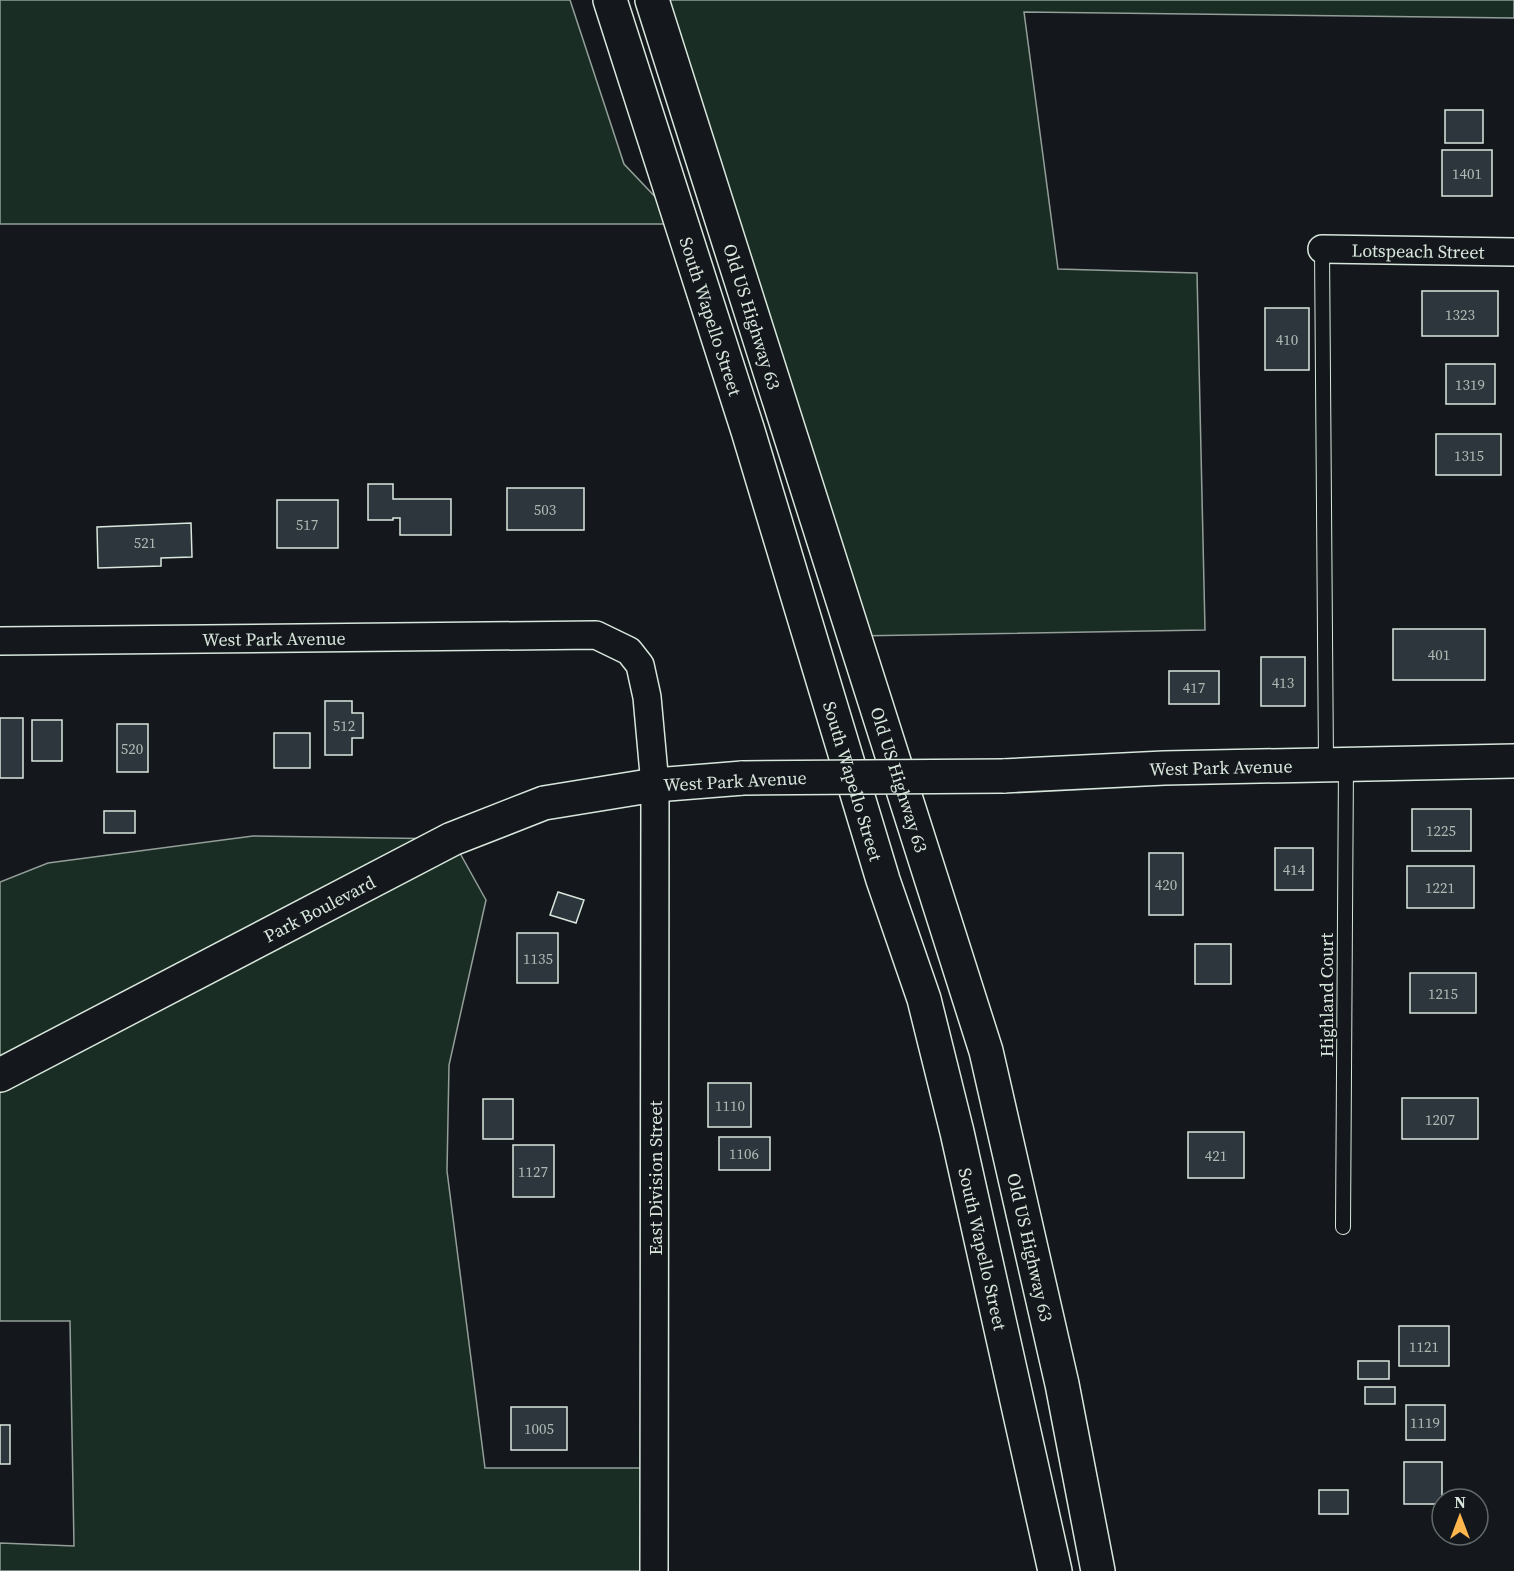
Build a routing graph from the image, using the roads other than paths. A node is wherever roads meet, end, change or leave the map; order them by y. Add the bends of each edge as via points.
1 (610, 0) edge
2 (652, 0) edge
3 (1322, 249) joint
4 (1514, 252) edge
5 (0, 642) edge
6 (1514, 761) edge
7 (1336, 764) junction
8 (655, 785) junction
9 (0, 1075) edge
10 (1343, 1227) dead end
11 (654, 1571) edge
12 (1055, 1571) edge
13 (1098, 1571) edge

1 - 12 main road, South Wapello Street via 748,431 883,880 924,999
2 - 13 main road, Old US Highway 63 via 986,1051 1062,1384
3 - 4 street, Lotspeach Street
3 - 7 lane, Highland Court
5 - 8 street, West Park Avenue via 596,635 629,651 640,665
6 - 7 main road, West Park Avenue
7 - 8 main road, West Park Avenue, bridge via 1003,776 743,778
7 - 10 lane, Highland Court
8 - 9 main road, Park Boulevard via 544,803 452,839
8 - 11 street, East Division Street

